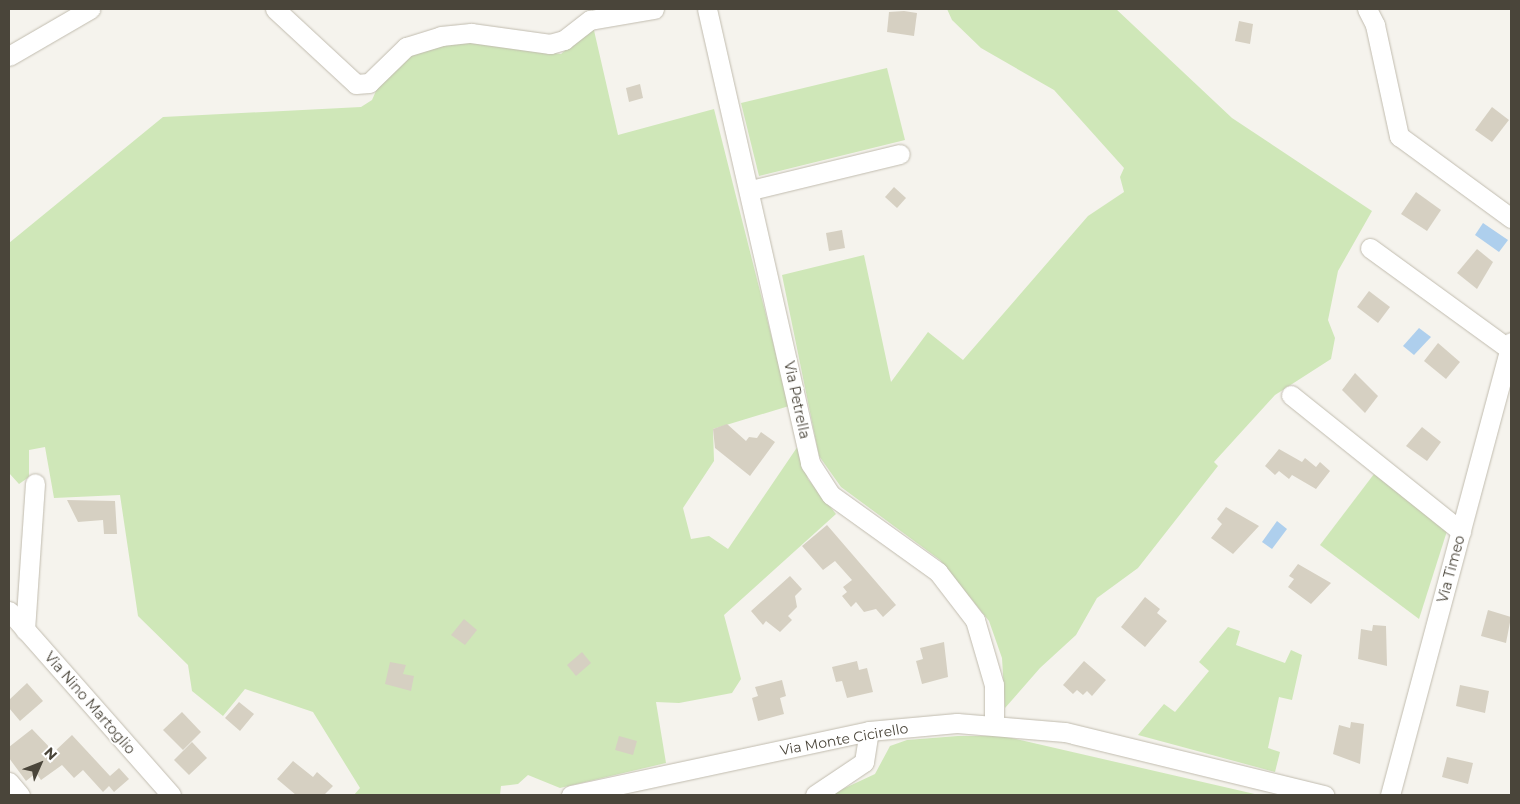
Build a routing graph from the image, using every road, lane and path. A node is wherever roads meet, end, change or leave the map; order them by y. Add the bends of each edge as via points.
1 (90, 9) edge
2 (275, 9) edge
3 (654, 9) edge
4 (706, 9) edge
5 (1367, 9) edge
6 (9, 56) edge
7 (900, 154) dead end
8 (751, 190) junction
9 (1511, 218) edge
10 (1370, 248) dead end
11 (1510, 346) edge
12 (1291, 395) dead end
13 (35, 483) dead end
14 (1461, 531) junction
15 (9, 611) edge
16 (25, 630) junction
17 (994, 723) junction
18 (869, 731) junction
19 (9, 782) edge
20 (20, 795) edge
21 (171, 795) edge
22 (571, 795) edge
23 (815, 795) edge
24 (1324, 795) edge
25 (1390, 795) edge

1 - 6 street
2 - 3 street via 356,84 369,83 406,47 441,36 471,33 550,44 564,40 590,20
4 - 8 street, Via Petrella
5 - 9 street via 1375,25 1399,136
7 - 8 street
8 - 17 street, Via Petrella via 810,463 831,496 938,572 976,620 994,685
10 - 11 street
11 - 14 street, Via Timeo
12 - 14 street
13 - 16 street
14 - 25 street, Via Timeo
15 - 16 street, Via Nino Martoglio
16 - 21 street, Via Nino Martoglio
17 - 18 street, Via Monte Cicirello
17 - 24 street, Via Monte Cicirello via 1065,732
18 - 22 street, Via Monte Cicirello
18 - 23 street via 864,762
19 - 20 street

